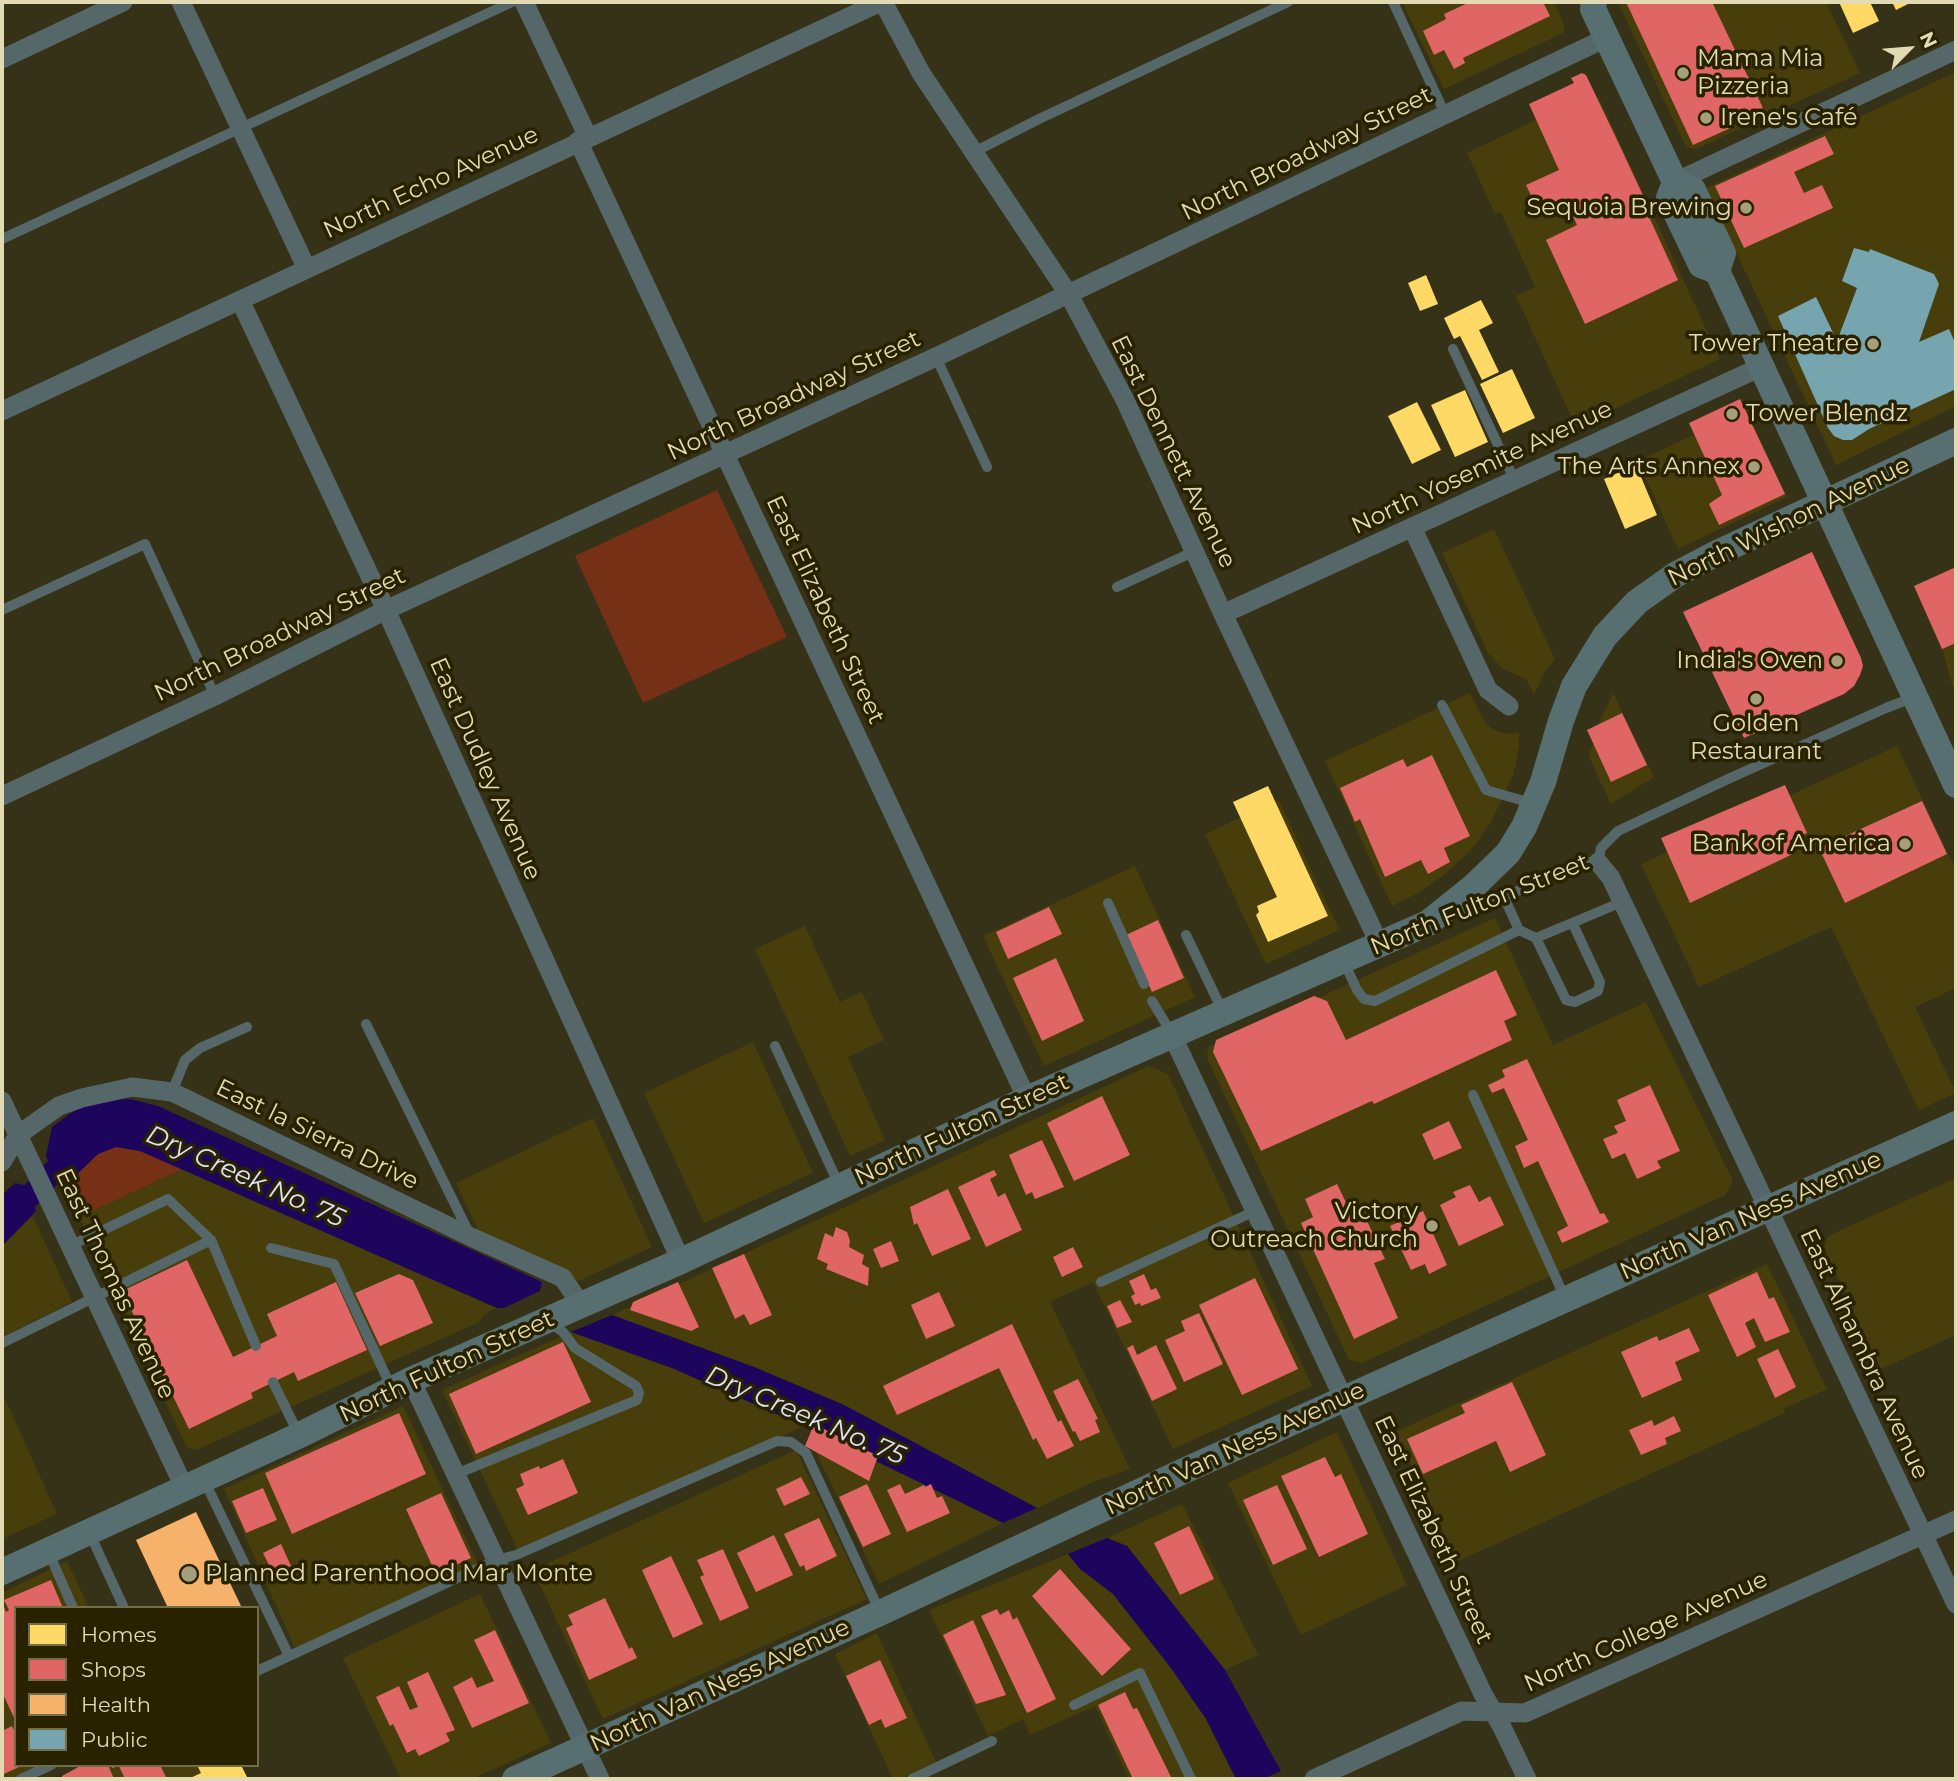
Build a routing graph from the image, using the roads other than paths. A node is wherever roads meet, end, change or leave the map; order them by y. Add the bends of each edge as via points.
1 (123, 2) edge
2 (181, 2) edge
3 (512, 2) edge
4 (524, 2) edge
5 (882, 2) edge
6 (1288, 2) edge
7 (1393, 2) edge
8 (1588, 4) edge
9 (1606, 37) junction
10 (1956, 50) edge
11 (2, 59) edge
12 (1445, 114) junction
13 (239, 127) junction
14 (583, 139) junction
15 (974, 152) junction
16 (1675, 181) junction
17 (2, 239) edge
18 (307, 269) junction
19 (1069, 295) junction
20 (240, 300) junction
21 (1453, 349) dead end
22 (936, 357) junction
23 (1761, 367) junction
24 (2, 411) edge
25 (1956, 440) edge
26 (725, 455) junction
27 (987, 467) dead end
28 (1514, 479) junction
29 (1824, 502) junction
30 (1412, 527) junction
31 (1195, 551) junction
32 (1117, 587) dead end
33 (2, 610) edge
34 (386, 610) junction
35 (1223, 614) junction
36 (215, 696) junction
37 (1915, 697) junction
38 (1442, 705) dead end
39 (1509, 706) dead end
40 (1956, 785) edge
41 (2, 796) edge
42 (1535, 804) junction
43 (1598, 862) junction
44 (1504, 897) junction
45 (1622, 902) junction
46 (1108, 903) dead end
47 (1428, 922) junction
48 (1573, 924) junction
49 (1520, 930) junction
50 (1186, 935) dead end
51 (1536, 938) junction
52 (1380, 945) junction
53 (1344, 961) junction
54 (1144, 984) dead end
55 (1152, 1001) dead end
56 (1223, 1014) junction
57 (366, 1024) dead end
58 (247, 1027) dead end
59 (1172, 1035) junction
60 (775, 1046) dead end
61 (172, 1092) junction
62 (1473, 1095) dead end
63 (1027, 1099) junction
64 (2, 1101) edge
65 (1956, 1124) edge
66 (18, 1135) junction
67 (2, 1162) edge
68 (840, 1186) junction
69 (1768, 1208) junction
70 (1255, 1211) junction
71 (471, 1237) junction
72 (211, 1240) junction
73 (70, 1245) junction
74 (271, 1248) dead end
75 (681, 1261) junction
76 (1101, 1282) dead end
77 (96, 1297) junction
78 (1566, 1299) junction
79 (578, 1306) junction
80 (547, 1321) junction
81 (2, 1343) edge
82 (256, 1346) dead end
83 (273, 1382) dead end
84 (402, 1385) junction
85 (1345, 1398) junction
86 (300, 1436) junction
87 (456, 1474) junction
88 (194, 1484) junction
89 (1956, 1520) edge
90 (89, 1532) junction
91 (1923, 1535) junction
92 (47, 1551) junction
93 (496, 1560) junction
94 (2, 1572) edge
95 (1956, 1604) edge
96 (72, 1606) edge
97 (123, 1606) edge
98 (880, 1613) junction
99 (289, 1656) junction
100 (259, 1670) edge
101 (1074, 1705) dead end
102 (1493, 1711) junction
103 (992, 1741) dead end
104 (585, 1748) junction
105 (47, 1767) edge
106 (20, 1779) edge
107 (515, 1779) edge
108 (600, 1779) edge
109 (912, 1779) edge
110 (1191, 1779) edge
111 (1316, 1779) edge
112 (1527, 1779) edge

1 - 11 street
2 - 13 street
3 - 13 lane
4 - 14 street, East Elizabeth Street
5 - 14 street, North Echo Avenue
5 - 15 street, East Dennett Avenue via 921,73
6 - 15 lane
7 - 12 lane
8 - 9 main road
9 - 12 street, North Broadway Street
9 - 16 main road
10 - 16 street
12 - 19 street, North Broadway Street
13 - 17 lane
13 - 18 street
14 - 18 street, North Echo Avenue
14 - 26 street, East Elizabeth Street
15 - 19 street, East Dennett Avenue
16 - 23 main road via 1670,198 1675,209 1701,265 1717,271
18 - 20 street, North Echo Avenue
19 - 22 street, North Broadway Street
19 - 31 street, East Dennett Avenue via 1125,400
20 - 24 street, North Echo Avenue
20 - 34 street, East Dudley Avenue
21 - 28 lane
22 - 26 street, North Broadway Street
22 - 27 lane
23 - 28 street, North Yosemite Avenue
23 - 29 main road
25 - 29 main road, North Wishon Avenue
26 - 34 street, North Broadway Street
26 - 63 street, East Elizabeth Street
28 - 30 street, North Yosemite Avenue
29 - 37 main road
29 - 42 main road, North Wishon Avenue via 1675,575 1620,619 1574,686
30 - 35 street, North Yosemite Avenue
30 - 39 street via 1489,690
31 - 32 lane
31 - 35 street, East Dennett Avenue
33 - 36 lane via 145,544
34 - 36 street, North Broadway Street
34 - 75 street, East Dudley Avenue
35 - 52 street, East Dennett Avenue
36 - 41 street, North Broadway Street
37 - 40 main road
37 - 43 lane, North Fulton Street via 1618,831 1601,848
38 - 42 lane via 1486,790
42 - 47 main road, North Wishon Avenue via 1508,853
43 - 44 lane, North Fulton Street via 1583,862
43 - 45 street, East Alhambra Avenue
44 - 47 lane, North Fulton Street
44 - 49 lane
45 - 48 lane
45 - 69 street, East Alhambra Avenue
46 - 54 lane
47 - 52 main road, North Fulton Street
48 - 51 lane
48 - 51 lane via 1600,982 1598,991 1575,1002 1566,1000
49 - 51 lane
49 - 53 lane via 1375,1001 1364,999 1357,990
50 - 56 lane
52 - 53 main road, North Fulton Street
53 - 56 main road, North Fulton Street
55 - 59 lane
56 - 59 main road, North Fulton Street
57 - 71 lane
58 - 61 lane via 200,1048 185,1060
59 - 63 main road, North Fulton Street
59 - 70 street, East Elizabeth Street
60 - 68 lane
61 - 66 street, East la Sierra Drive via 132,1087 82,1098 59,1106
61 - 71 street, East la Sierra Drive
62 - 78 lane
63 - 68 main road, North Fulton Street
64 - 66 street, East Thomas Avenue
65 - 69 main road, North Van Ness Avenue
66 - 67 street
66 - 73 street, East Thomas Avenue
68 - 75 main road, North Fulton Street
69 - 78 main road, North Van Ness Avenue
69 - 91 street, East Alhambra Avenue
70 - 76 lane
70 - 85 street, East Elizabeth Street
71 - 79 street, East la Sierra Drive via 563,1278
72 - 73 lane via 168,1199
72 - 77 lane
72 - 82 lane
73 - 77 street, East Thomas Avenue
74 - 84 lane via 334,1264
75 - 79 main road, North Fulton Street
77 - 81 lane
77 - 88 street, East Thomas Avenue
78 - 85 main road, North Van Ness Avenue
79 - 80 main road, North Fulton Street
80 - 84 main road, North Fulton Street
80 - 87 lane via 575,1348 636,1385 637,1400
83 - 86 lane
84 - 86 main road, North Fulton Street
84 - 87 street
85 - 98 main road, North Van Ness Avenue
85 - 102 street, East Elizabeth Street
86 - 88 main road, North Fulton Street
87 - 93 street
88 - 90 main road, North Fulton Street
88 - 99 lane
89 - 91 street, North College Avenue
90 - 92 main road, North Fulton Street
90 - 97 lane
91 - 95 street, East Alhambra Avenue
91 - 102 street, North College Avenue via 1525,1713
92 - 94 main road, North Fulton Street
92 - 96 lane
93 - 98 lane via 777,1441 791,1442 806,1453
93 - 99 lane
93 - 104 street
98 - 104 main road, North Van Ness Avenue
99 - 100 lane
101 - 110 lane via 1140,1673
102 - 111 street, North College Avenue via 1462,1711
102 - 112 street, East Elizabeth Street
103 - 109 lane
104 - 107 main road, North Van Ness Avenue
104 - 108 street
105 - 106 lane

